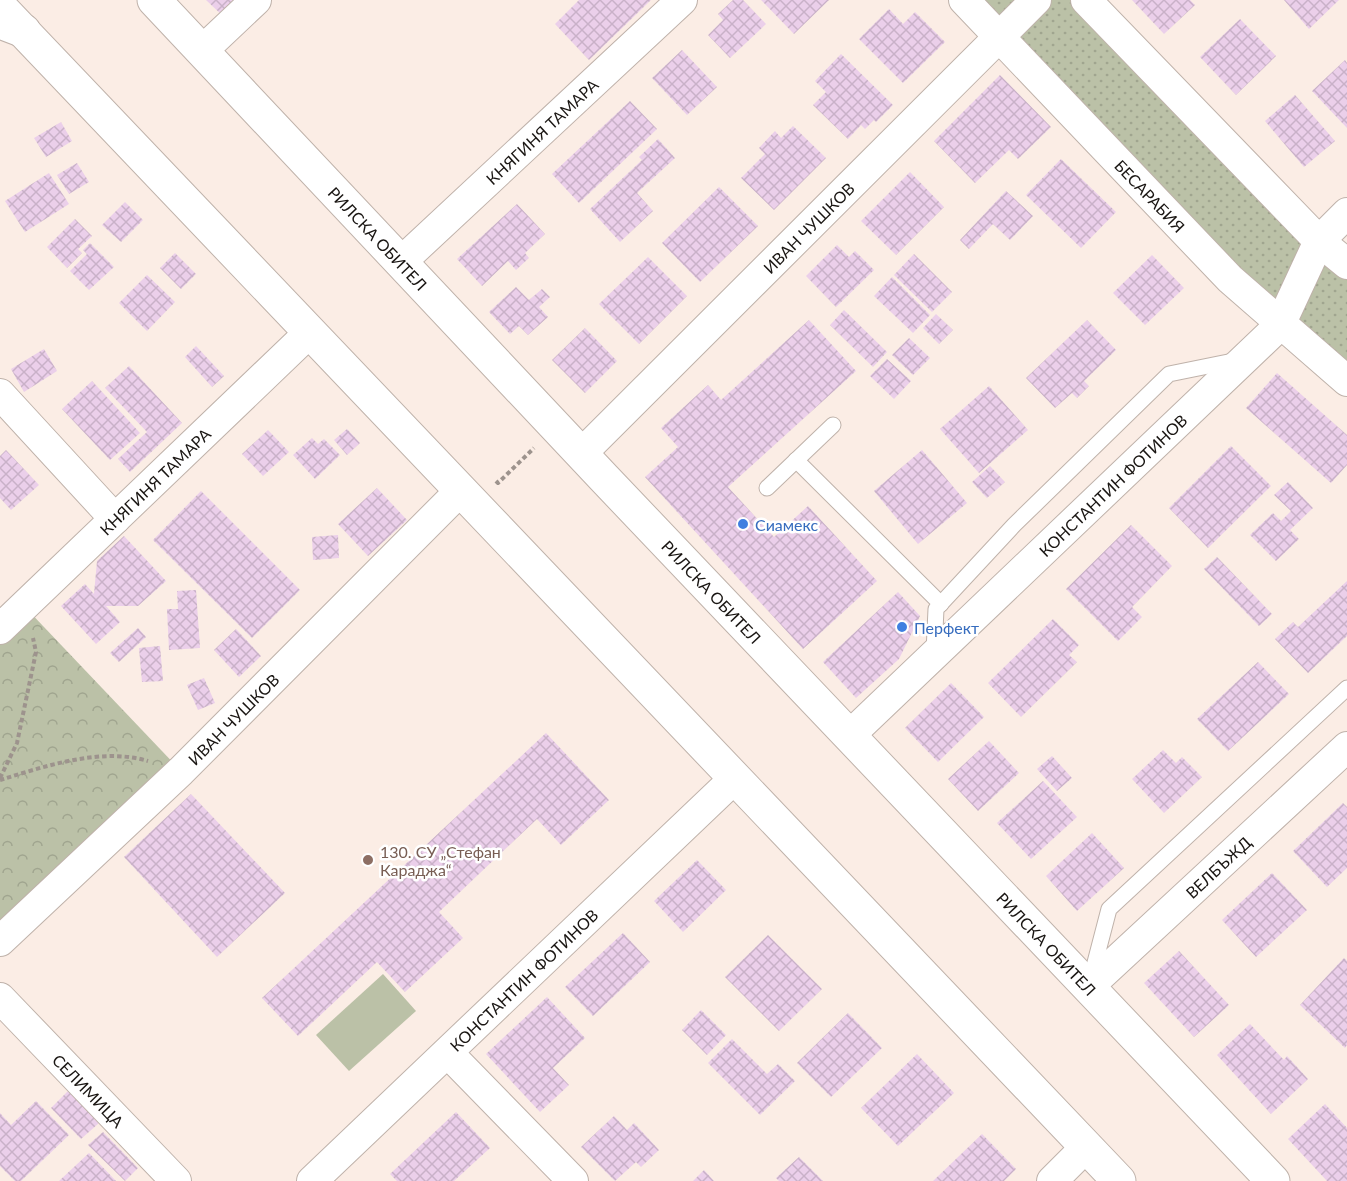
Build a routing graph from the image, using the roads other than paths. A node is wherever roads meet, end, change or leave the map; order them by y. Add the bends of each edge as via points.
1 (154, 0) edge
2 (256, 0) edge
3 (682, 0) edge
4 (964, 0) edge
5 (1036, 0) edge
6 (1086, 0) edge
7 (0, 6) edge
8 (12, 27) edge
9 (1000, 37) junction
10 (202, 51) junction
11 (1347, 213) edge
12 (1319, 241) junction
13 (401, 262) junction
14 (1347, 264) edge
15 (1280, 325) junction
16 (310, 332) junction
17 (1246, 358) junction
18 (1347, 381) edge
19 (0, 394) edge
20 (833, 426) dead end
21 (581, 454) junction
22 (796, 460) junction
23 (767, 488) dead end
24 (461, 490) junction
25 (115, 519) junction
26 (941, 604) junction
27 (0, 629) edge
28 (934, 655) junction
29 (1347, 688) edge
30 (849, 736) junction
31 (1347, 747) edge
32 (735, 778) junction
33 (0, 941) edge
34 (1088, 987) junction
35 (0, 998) edge
36 (448, 1053) junction
37 (1086, 1147) junction
38 (176, 1181) edge
39 (312, 1181) edge
40 (573, 1181) edge
41 (1052, 1181) edge
42 (1119, 1181) edge
43 (1273, 1181) edge

1 - 10 street, РИЛСКА ОБИТЕЛ
2 - 10 street
3 - 13 street, КНЯГИНЯ ТАМАРА
4 - 9 street, БЕСАРАБИЯ
5 - 9 street, ИВАН ЧУШКОВ
6 - 12 street
7 - 8 street
8 - 16 street
9 - 15 street, БЕСАРАБИЯ via 1230,279
9 - 21 street, ИВАН ЧУШКОВ
10 - 13 street, РИЛСКА ОБИТЕЛ
11 - 12 street, КОНСТАНТИН ФОТИНОВ
12 - 14 street
12 - 15 street, КОНСТАНТИН ФОТИНОВ
13 - 21 street, РИЛСКА ОБИТЕЛ
15 - 17 street, КОНСТАНТИН ФОТИНОВ
15 - 18 street, БЕСАРАБИЯ
16 - 24 street
16 - 25 street, КНЯГИНЯ ТАМАРА
17 - 26 lane via 1169,374 1014,525
17 - 28 street, КОНСТАНТИН ФОТИНОВ
19 - 25 street
20 - 22 lane
21 - 30 street, РИЛСКА ОБИТЕЛ
22 - 23 lane
22 - 26 lane
24 - 32 street
24 - 33 street, ИВАН ЧУШКОВ via 181,771
25 - 27 street, КНЯГИНЯ ТАМАРА
26 - 28 lane via 936,609
28 - 30 street, КОНСТАНТИН ФОТИНОВ
29 - 34 lane via 1109,909
30 - 34 street, РИЛСКА ОБИТЕЛ
31 - 34 street, ВЕЛБЪЖД
32 - 36 street, КОНСТАНТИН ФОТИНОВ
32 - 37 street
34 - 43 street, РИЛСКА ОБИТЕЛ
35 - 38 street, СЕЛИМИЦА
36 - 39 street, КОНСТАНТИН ФОТИНОВ
36 - 40 street
37 - 41 street
37 - 42 street

